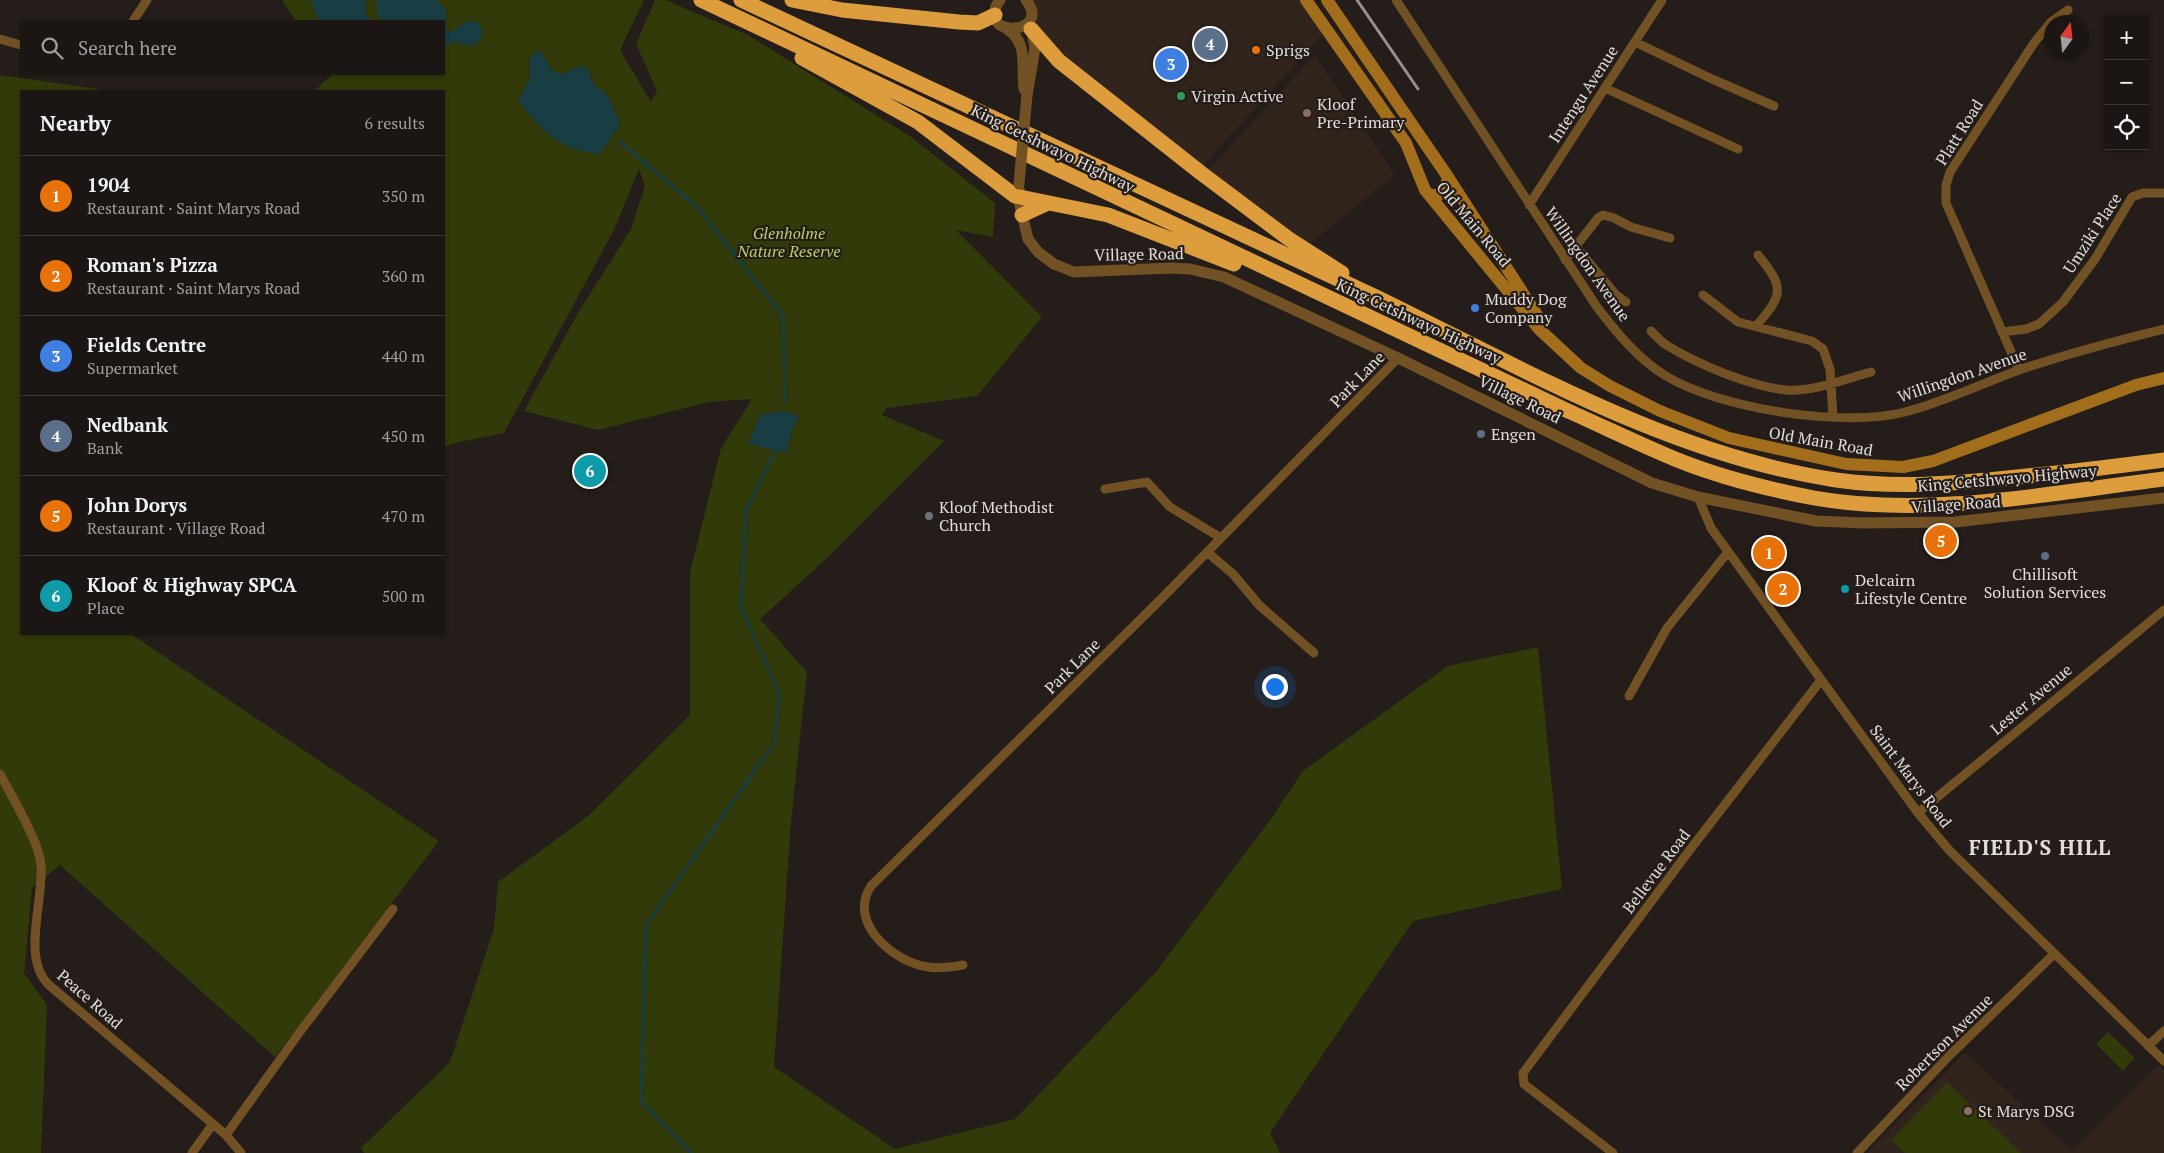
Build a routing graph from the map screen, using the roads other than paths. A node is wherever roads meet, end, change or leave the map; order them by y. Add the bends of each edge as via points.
1 (147, 0) edge
2 (700, 0) edge
3 (741, 0) edge
4 (792, 0) edge
5 (1000, 0) edge
6 (1026, 0) edge
7 (1306, 0) edge
8 (1327, 0) edge
9 (1396, 0) edge
10 (1662, 0) edge
11 (2068, 10) dead end
12 (995, 15) junction
13 (134, 20) edge
14 (744, 21) junction
15 (1029, 26) junction
16 (1007, 29) junction
17 (0, 39) edge
18 (1635, 42) junction
19 (20, 45) edge
20 (1605, 88) junction
21 (1026, 96) junction
22 (1774, 106) dead end
23 (1738, 149) dead end
24 (1448, 177) junction
25 (1018, 190) junction
26 (2164, 193) edge
27 (1430, 195) junction
28 (1463, 201) junction
29 (1050, 203) junction
30 (1529, 205) junction
31 (1022, 215) junction
32 (1450, 225) junction
33 (1670, 238) dead end
34 (1576, 247) junction
35 (1758, 255) dead end
36 (1565, 260) junction
37 (1297, 284) junction
38 (1703, 295) dead end
39 (1373, 296) junction
40 (1626, 302) dead end
41 (1757, 325) junction
42 (2164, 329) edge
43 (1651, 330) dead end
44 (2002, 332) junction
45 (1547, 335) junction
46 (1398, 358) junction
47 (2019, 370) junction
48 (1871, 372) dead end
49 (2164, 378) edge
50 (1831, 383) junction
51 (1833, 417) junction
52 (2164, 460) edge
53 (2164, 480) edge
54 (1105, 489) dead end
55 (1698, 497) junction
56 (2164, 498) edge
57 (1221, 538) junction
58 (1208, 552) junction
59 (1728, 552) junction
60 (2164, 610) edge
61 (1314, 653) dead end
62 (1821, 680) junction
63 (1629, 696) dead end
64 (0, 774) edge
65 (1918, 813) junction
66 (393, 909) dead end
67 (2054, 954) junction
68 (963, 965) dead end
69 (2164, 1031) edge
70 (2148, 1046) junction
71 (2164, 1061) edge
72 (213, 1124) junction
73 (226, 1135) junction
74 (192, 1153) edge
75 (241, 1153) edge
76 (1613, 1153) edge
77 (1857, 1153) edge

1 - 13 street
2 - 14 highway, King Cetshwayo Highway
3 - 39 highway, King Cetshwayo Highway
4 - 12 highway via 842,10 959,22 978,23
5 - 12 street
6 - 15 street, Village Road via 1031,12
7 - 27 main road, Old Main Road via 1406,143 1420,182
8 - 24 main road, Old Main Road
9 - 30 street, Willingdon Avenue
10 - 18 street, Intengu Avenue
11 - 44 street, Platt Road via 2051,22 2034,43 1950,172 1946,185 1946,203
12 - 16 street, Village Road
14 - 25 highway via 799,56 918,122 1008,193
14 - 37 highway, King Cetshwayo Highway
15 - 16 street
15 - 21 street, Village Road via 1035,48
15 - 39 highway via 1059,62 1201,173
16 - 21 street, Village Road via 1017,36 1021,46
17 - 19 street
18 - 20 street, Intengu Avenue
18 - 22 street
20 - 23 street
20 - 30 street, Intengu Avenue
21 - 25 street, Village Road, bridge
24 - 27 main road via 1445,192
24 - 28 main road, Old Main Road
25 - 29 highway
25 - 31 street, Village Road
26 - 44 street, Umziki Place via 2132,197 2085,275 2044,320 2026,329
27 - 32 main road, Old Main Road
28 - 32 main road via 1460,216
28 - 45 main road, Old Main Road
29 - 31 highway
29 - 37 highway via 1108,215 1246,269
30 - 36 street, Willingdon Avenue
31 - 46 street, Village Road via 1025,232 1033,246 1044,257 1074,272 1172,268 1206,272 1239,282
32 - 45 main road, Old Main Road
33 - 34 street via 1602,216
34 - 36 street
34 - 40 street via 1616,295
35 - 41 street via 1778,286 1770,310
36 - 51 street, Willingdon Avenue via 1608,322 1664,375 1699,392 1730,401
37 - 53 highway, King Cetshwayo Highway via 1676,459 1779,490 1857,503 1940,504
38 - 41 street via 1738,322
39 - 52 highway, King Cetshwayo Highway via 1575,395 1679,439 1728,456 1834,480 1920,486
41 - 50 street via 1812,340 1823,349
42 - 47 street, Willingdon Avenue
43 - 50 street via 1666,346 1744,380 1786,390
44 - 47 street, Platt Road
45 - 49 main road, Old Main Road via 1581,368 1602,382 1694,426 1774,450 1874,467 1903,467 1933,461 2136,385
46 - 55 street, Village Road via 1652,482
46 - 57 street, Park Lane
47 - 51 street, Willingdon Avenue via 1904,412 1855,418
48 - 50 street
50 - 51 street
54 - 57 street via 1147,482 1170,507
55 - 56 street, Village Road via 1816,521 1864,523 1955,522
55 - 59 street, Saint Marys Road via 1711,528
57 - 58 street, Park Lane
58 - 61 street via 1264,609
58 - 68 street, Park Lane via 866,894 863,904 866,917 886,948 900,958 928,967
59 - 62 street, Saint Marys Road
59 - 63 street via 1668,628
60 - 65 street, Lester Avenue
62 - 65 street, Saint Marys Road
62 - 76 street, Bellevue Road via 1524,1073 1524,1084
64 - 72 street, Peace Road via 40,861 35,957 39,973 49,985
65 - 67 street, Saint Marys Road via 1964,867
66 - 73 street via 298,1033
67 - 70 street, Saint Marys Road
67 - 77 street, Robertson Avenue via 1948,1057
69 - 70 street
70 - 71 street, Saint Marys Road
72 - 73 street, Peace Road
72 - 74 street
73 - 75 street, Peace Road

